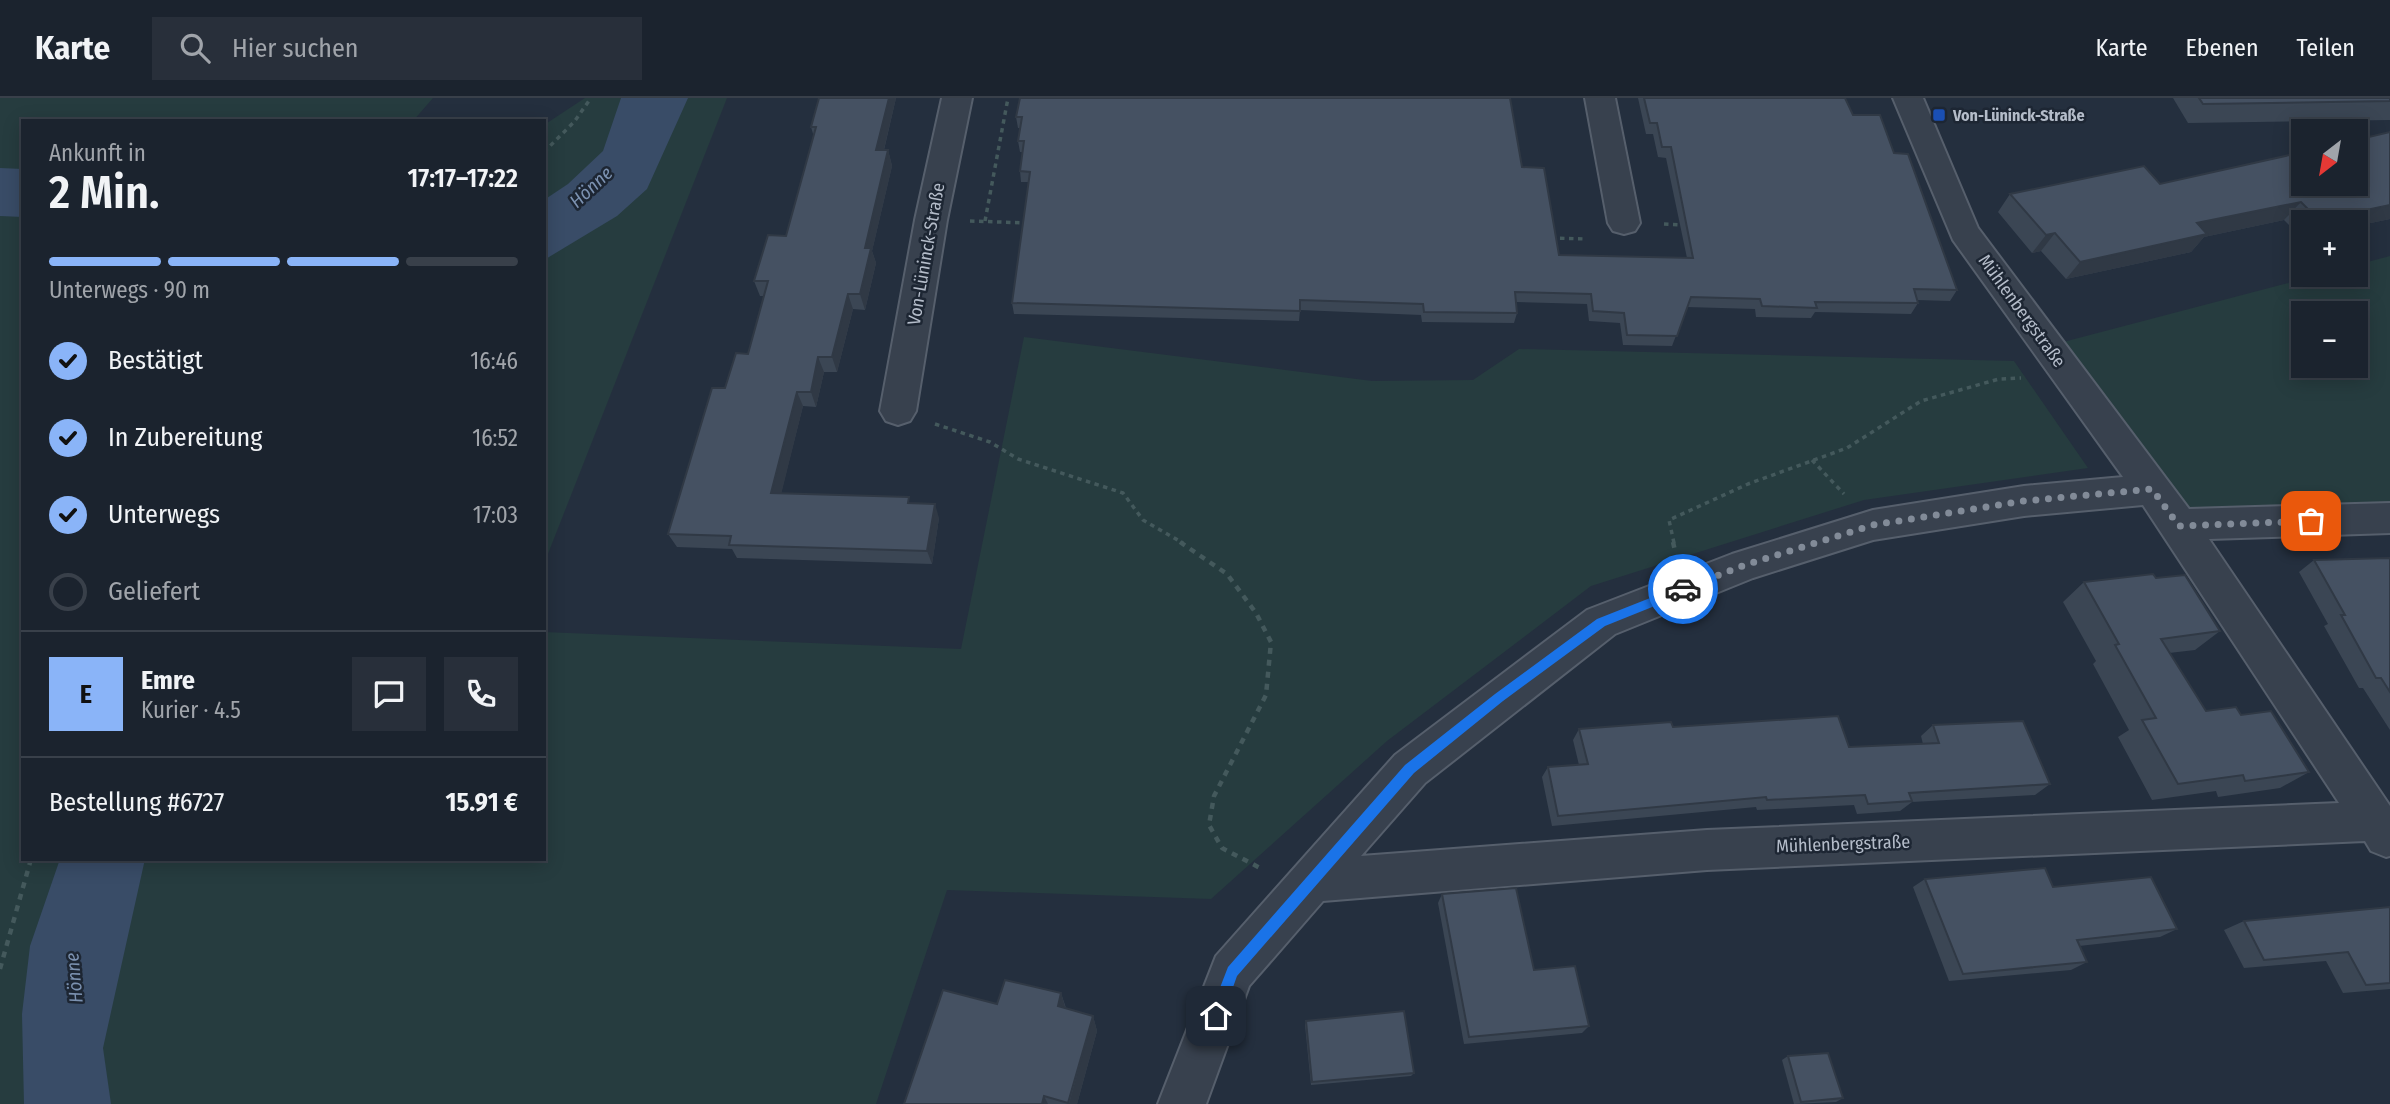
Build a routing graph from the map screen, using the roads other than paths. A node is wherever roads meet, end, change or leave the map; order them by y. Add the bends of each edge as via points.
1 (957, 98) edge
2 (1601, 98) edge
3 (1908, 98) edge
4 (1624, 223) road end
5 (898, 411) road end
6 (2152, 489) junction
7 (2390, 518) edge
8 (2179, 526) junction
9 (2383, 831) edge
10 (1312, 881) junction
11 (1182, 1104) edge

1 - 5 street, Von-Lüninck-Straße
2 - 4 street
3 - 6 street, Mühlenbergstraße via 1964,232
6 - 8 street, Mühlenbergstraße
6 - 10 street via 2024,501 1873,525 1745,565 1601,622 1410,769
7 - 8 street
8 - 9 street, Mühlenbergstraße
9 - 10 street, Mühlenbergstraße via 1707,850
10 - 11 street via 1232,972

